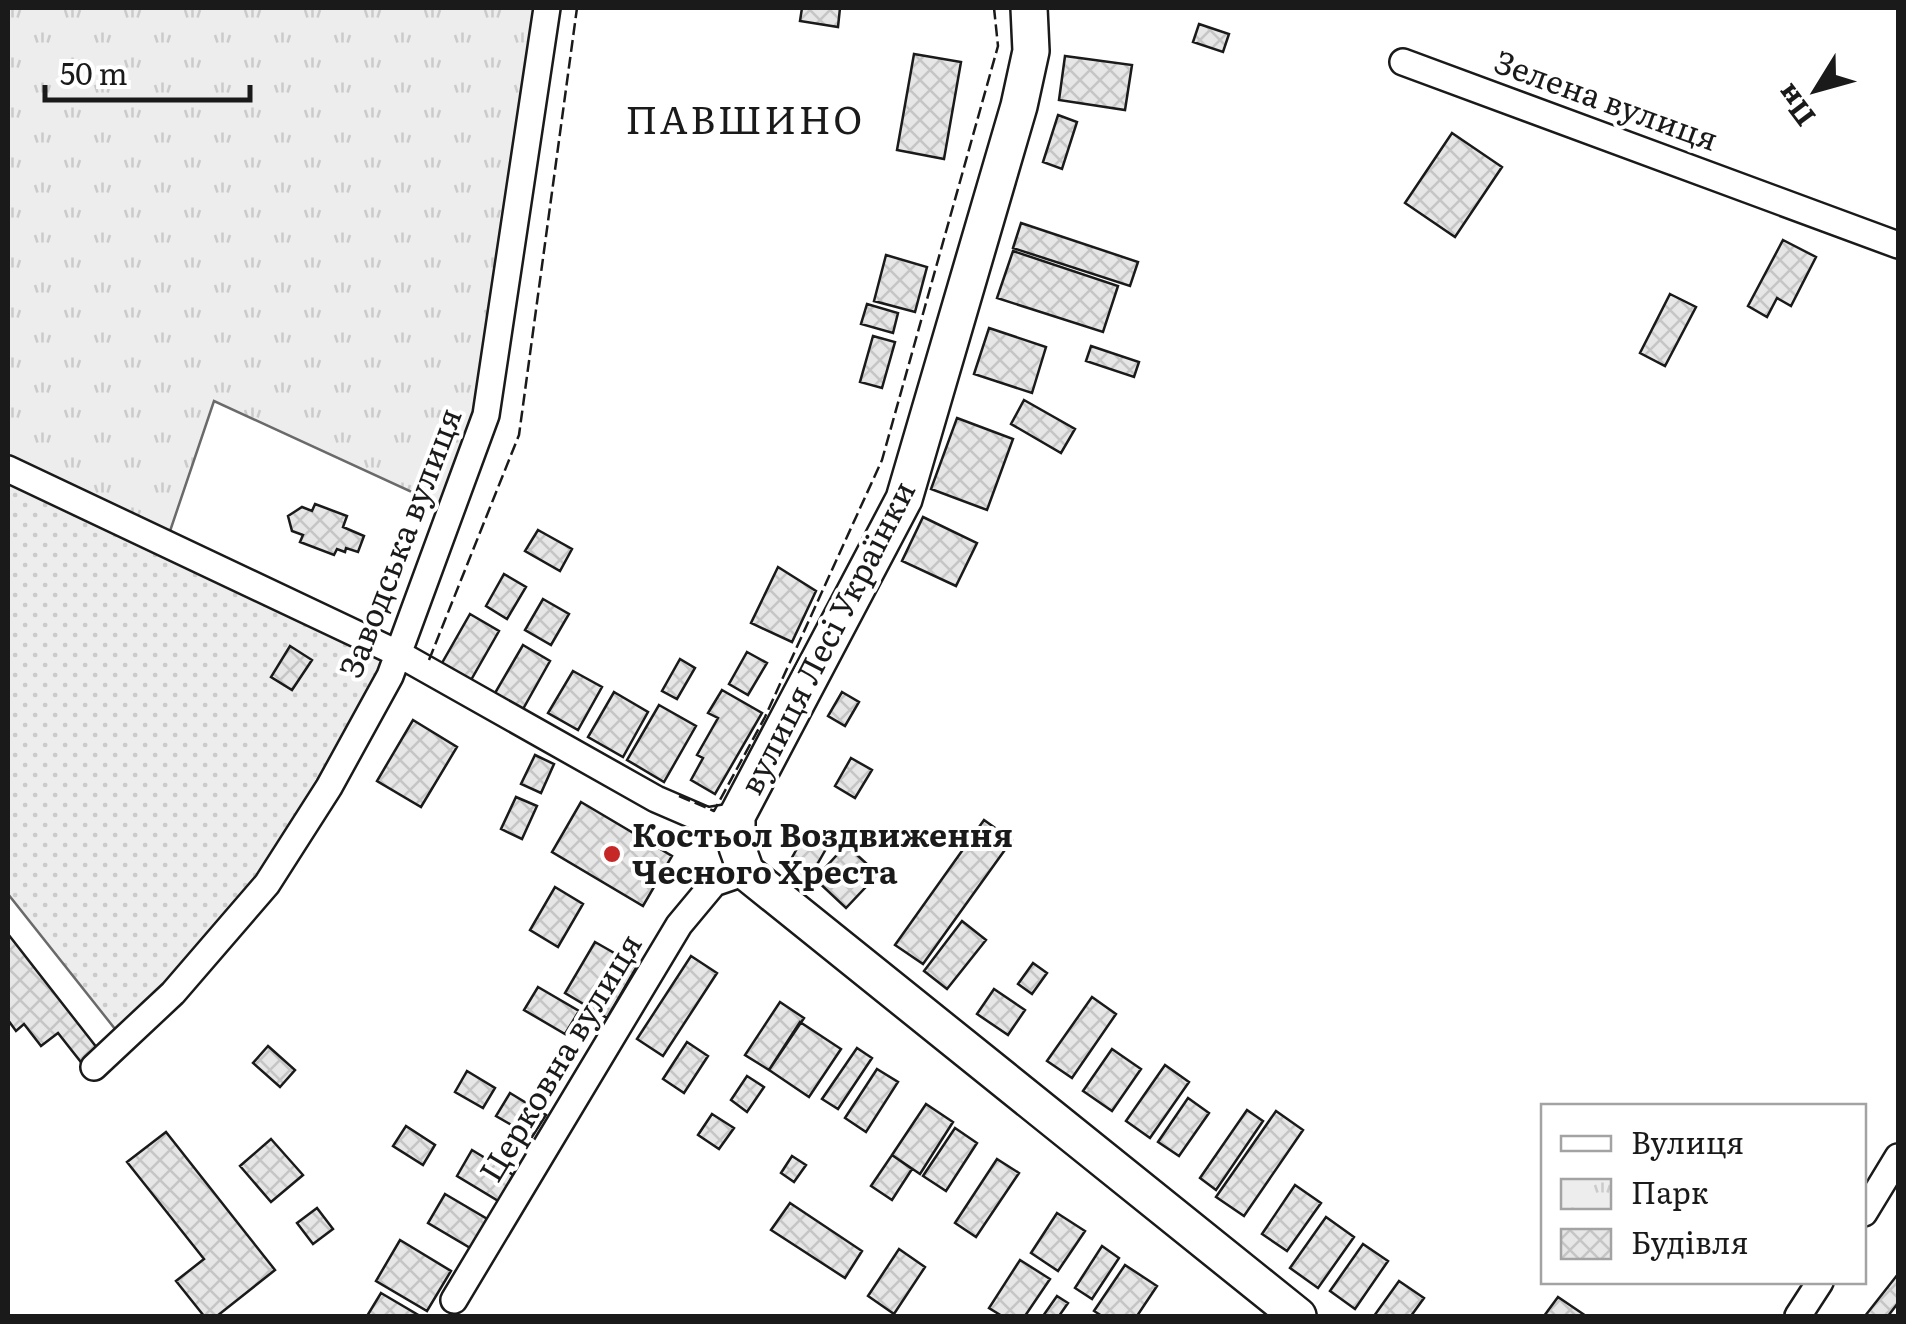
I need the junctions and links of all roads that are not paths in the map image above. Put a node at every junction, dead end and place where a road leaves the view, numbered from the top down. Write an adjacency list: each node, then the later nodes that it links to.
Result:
1 (548, 8): 6 (street, Заводська вулиця)
2 (1030, 8): 7 (street, вулиця Лесі Українки)
3 (1403, 62): 4 (street, Зелена вулиця)
4 (1898, 245)
5 (8, 469): 6 (street)
6 (399, 654): 7 (street); 9 (street, Заводська вулиця)
7 (737, 816): 8 (street, вулиця Лесі Українки)
8 (746, 872): 13 (street, Церковна вулиця); 14 (street)
9 (94, 1067)
10 (1898, 1157): 11 (street)
11 (1866, 1210)
12 (1819, 1284): 15 (street)
13 (454, 1300)
14 (1298, 1316)
15 (1798, 1316)

